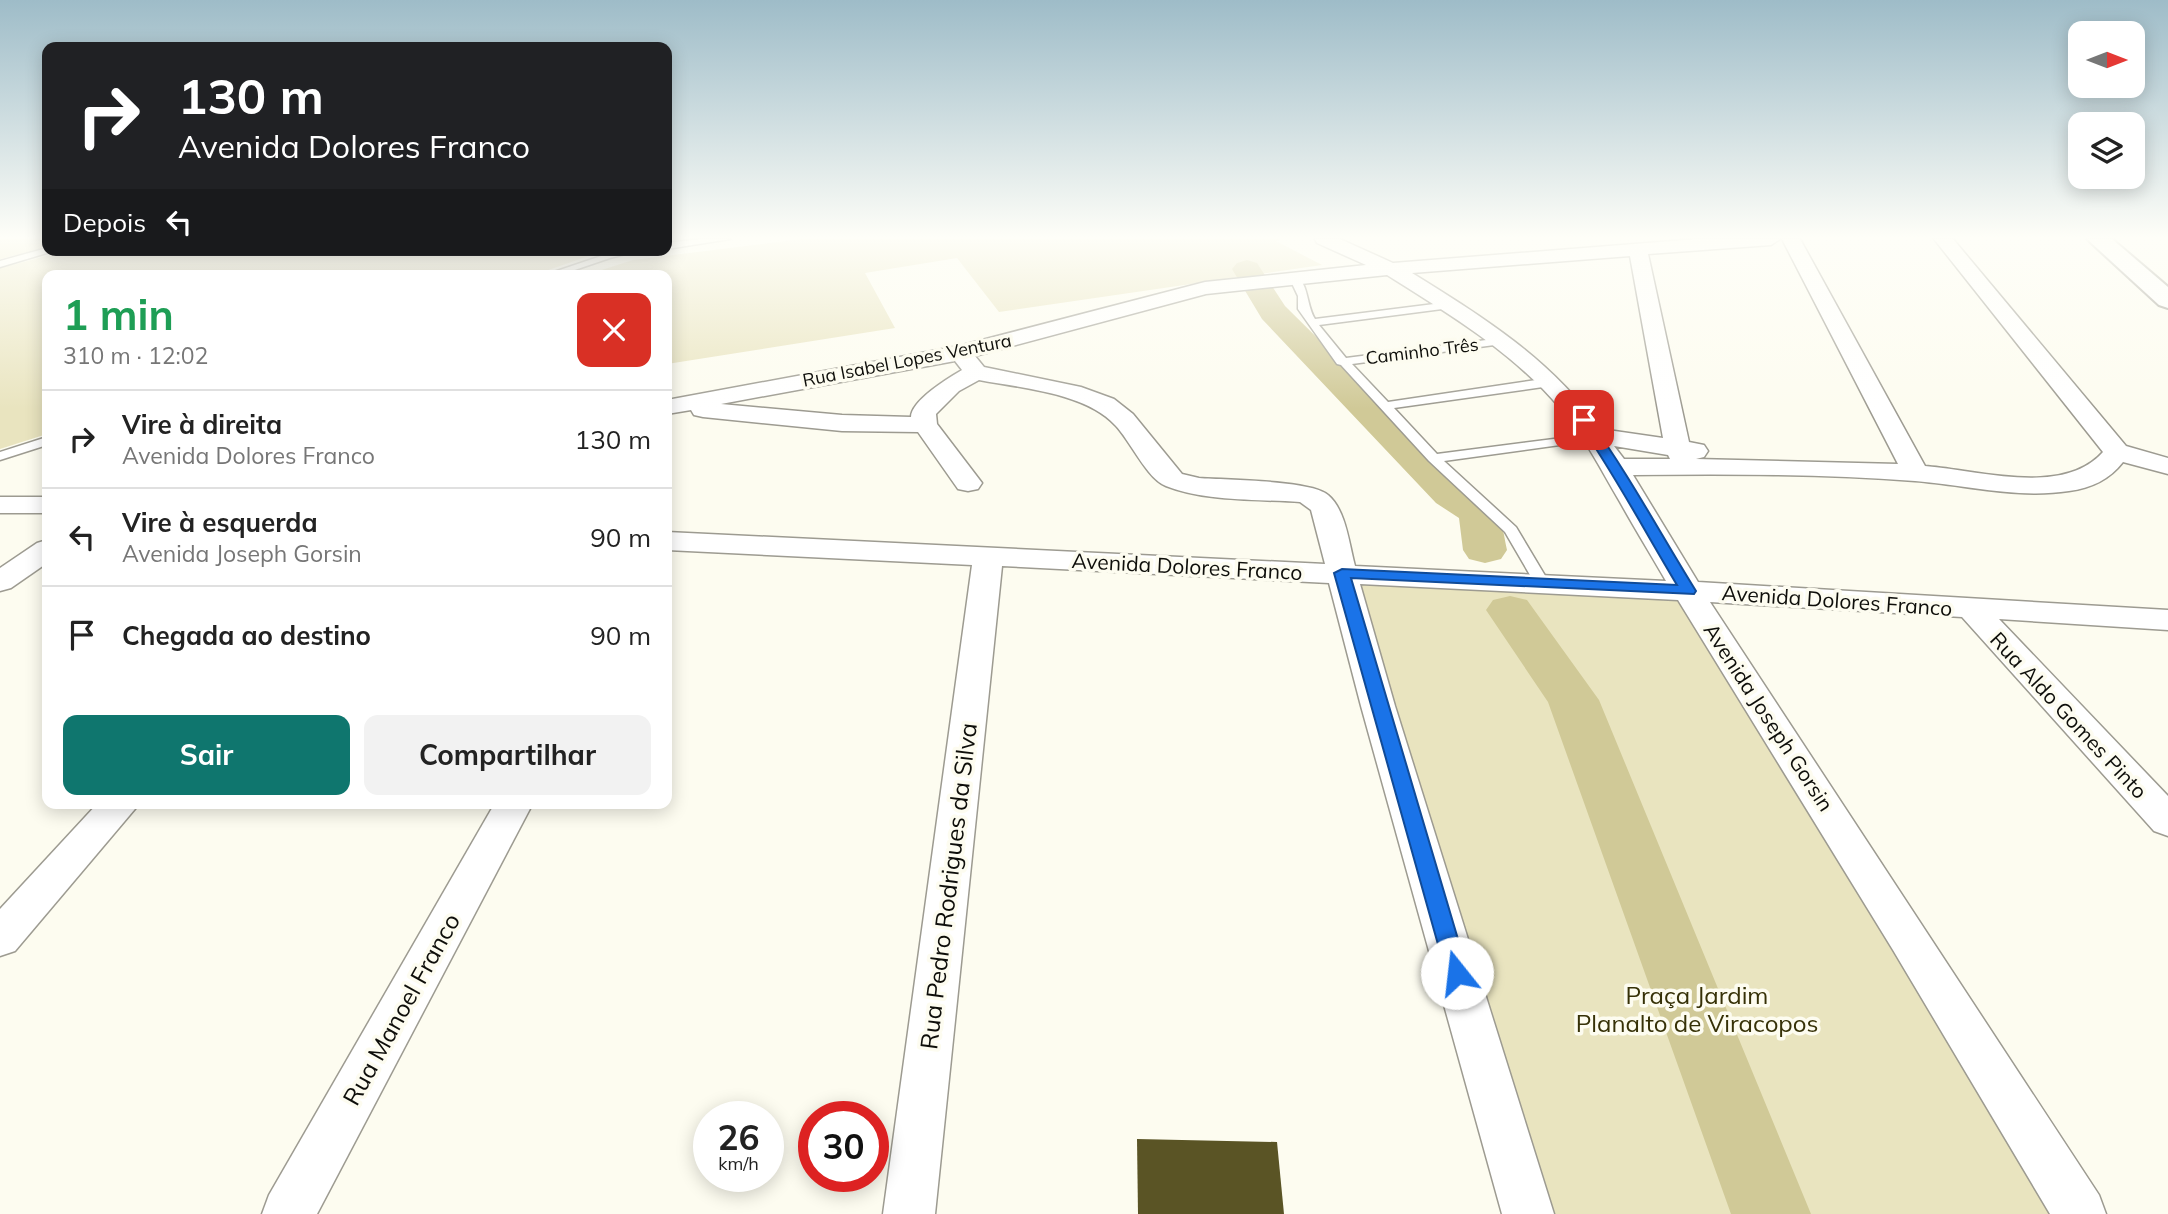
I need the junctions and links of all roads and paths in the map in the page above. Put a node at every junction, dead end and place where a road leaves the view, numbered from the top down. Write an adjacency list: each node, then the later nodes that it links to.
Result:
1 (1170, 296): 10 (street, Rua Isabel Lopes Ventura)
2 (1303, 296): 8 (lane)
3 (1435, 296): 7 (street, Avenida Joseph Gorsin)
4 (1661, 296): 21 (street)
5 (1821, 296): 25 (street)
6 (1989, 296): 19 (street)
7 (1450, 305): 8 (lane); 9 (street, Avenida Joseph Gorsin)
8 (1313, 323): 11 (lane)
9 (1502, 341): 11 (lane, Caminho Três); 12 (street, Avenida Joseph Gorsin)
10 (968, 362): 14 (street, Rua Isabel Lopes Ventura); 16 (street); 32 (street)
11 (1341, 362): 13 (lane)
12 (1550, 382): 13 (lane); 17 (street, Avenida Joseph Gorsin)
13 (1383, 406): 22 (lane)
14 (672, 407)
15 (672, 407): 16 (street)
16 (925, 425): 26 (street)
17 (1596, 436): 21 (street); 22 (lane); 24 (street, Avenida Joseph Gorsin)
18 (42, 443): 20 (lane)
19 (2117, 452): 23 (street); 25 (street)
20 (0, 456)
21 (1681, 456): 24 (street); 25 (street)
22 (1434, 458): 34 (lane)
23 (2168, 466)
24 (1616, 467): 35 (street, Avenida Joseph Gorsin)
25 (1916, 473)
26 (968, 483)
27 (0, 505): 28 (street)
28 (42, 505)
29 (672, 541): 31 (street, Avenida Dolores Franco)
30 (42, 552): 33 (street)
31 (988, 557): 32 (street, Avenida Dolores Franco); 43 (street, Rua Pedro Rodrigues da Silva)
32 (1342, 573): 34 (street, Avenida Dolores Franco); 44 (street)
33 (0, 582)
34 (1542, 584): 35 (street, Avenida Dolores Franco)
35 (1688, 591): 36 (street, Avenida Dolores Franco); 45 (street, Avenida Joseph Gorsin)
36 (1971, 608): 37 (street, Avenida Dolores Franco); 40 (street, Rua Aldo Gomes Pinto)
37 (2168, 620)
38 (116, 809): 41 (street)
39 (511, 809): 42 (street, Rua Manoel Franco)
40 (2168, 821)
41 (0, 938)
42 (288, 1214)
43 (909, 1214)
44 (1528, 1214)
45 (2081, 1214)

